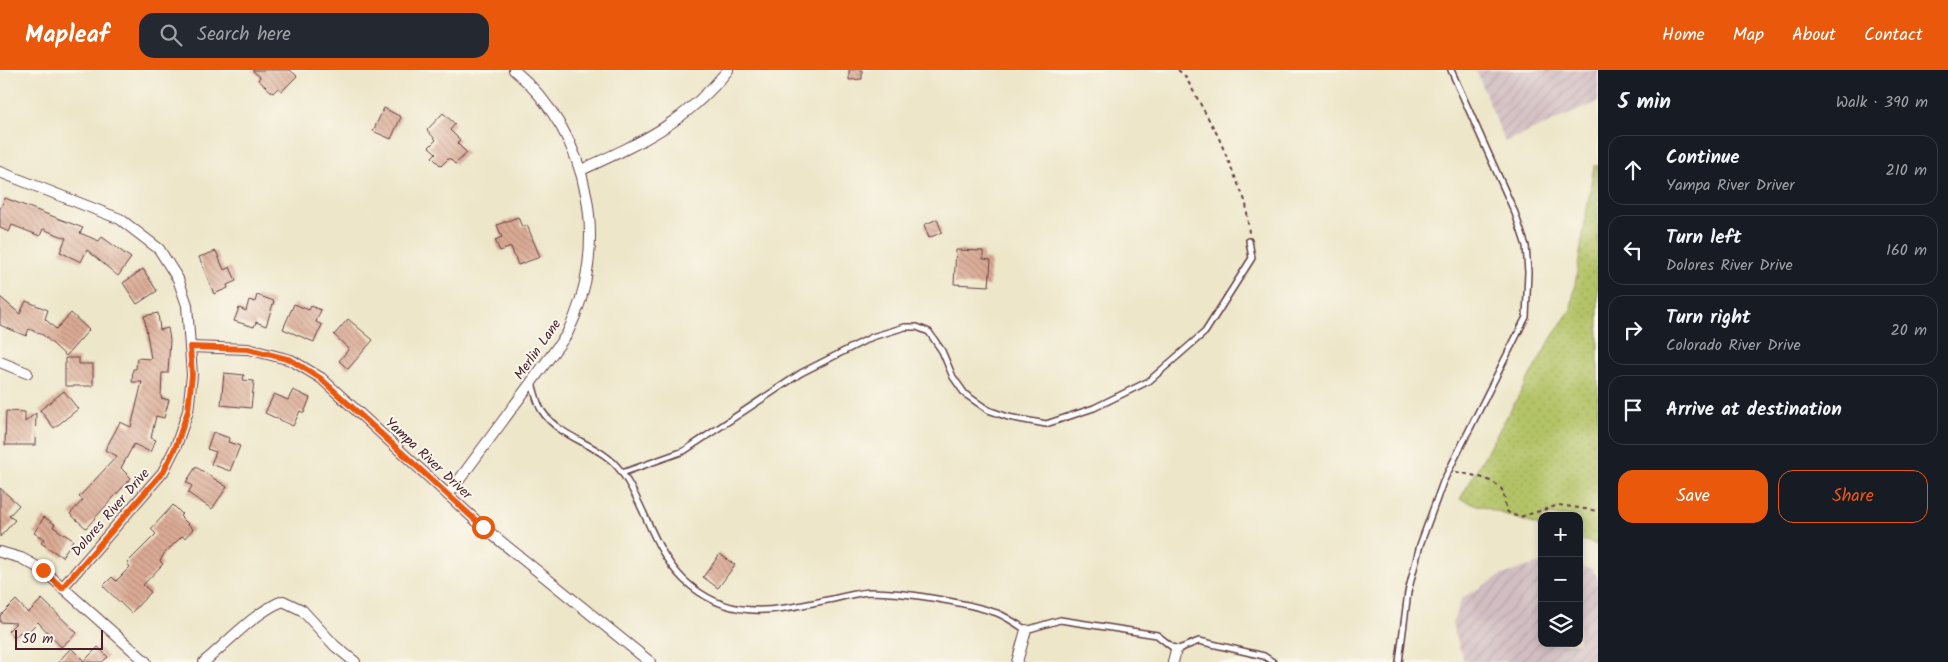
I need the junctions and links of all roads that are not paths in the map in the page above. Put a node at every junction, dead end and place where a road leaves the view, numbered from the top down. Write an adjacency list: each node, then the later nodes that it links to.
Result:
1 (514, 70): 4 (street, Merlin Lane)
2 (728, 70): 4 (street)
3 (1452, 70): 24 (lane)
4 (581, 170): 10 (street, Merlin Lane)
5 (0, 172): 7 (street, Dolores River Drive)
6 (1249, 241): 11 (lane)
7 (190, 347): 12 (street, Yampa River Driver); 14 (street, Dolores River Drive)
8 (0, 362): 9 (street)
9 (27, 373)
10 (532, 382): 11 (lane); 12 (street, Merlin Lane)
11 (622, 473): 15 (lane)
12 (448, 495): 20 (street, Yampa River Driver)
13 (0, 552): 14 (street)
14 (62, 588): 17 (street)
15 (1026, 630): 16 (lane); 21 (street)
16 (1176, 650): 22 (street); 23 (lane)
17 (146, 662)
18 (204, 662): 19 (street)
19 (354, 662)
20 (650, 662)
21 (1017, 662)
22 (1173, 662)
23 (1273, 662)
24 (1399, 662)

